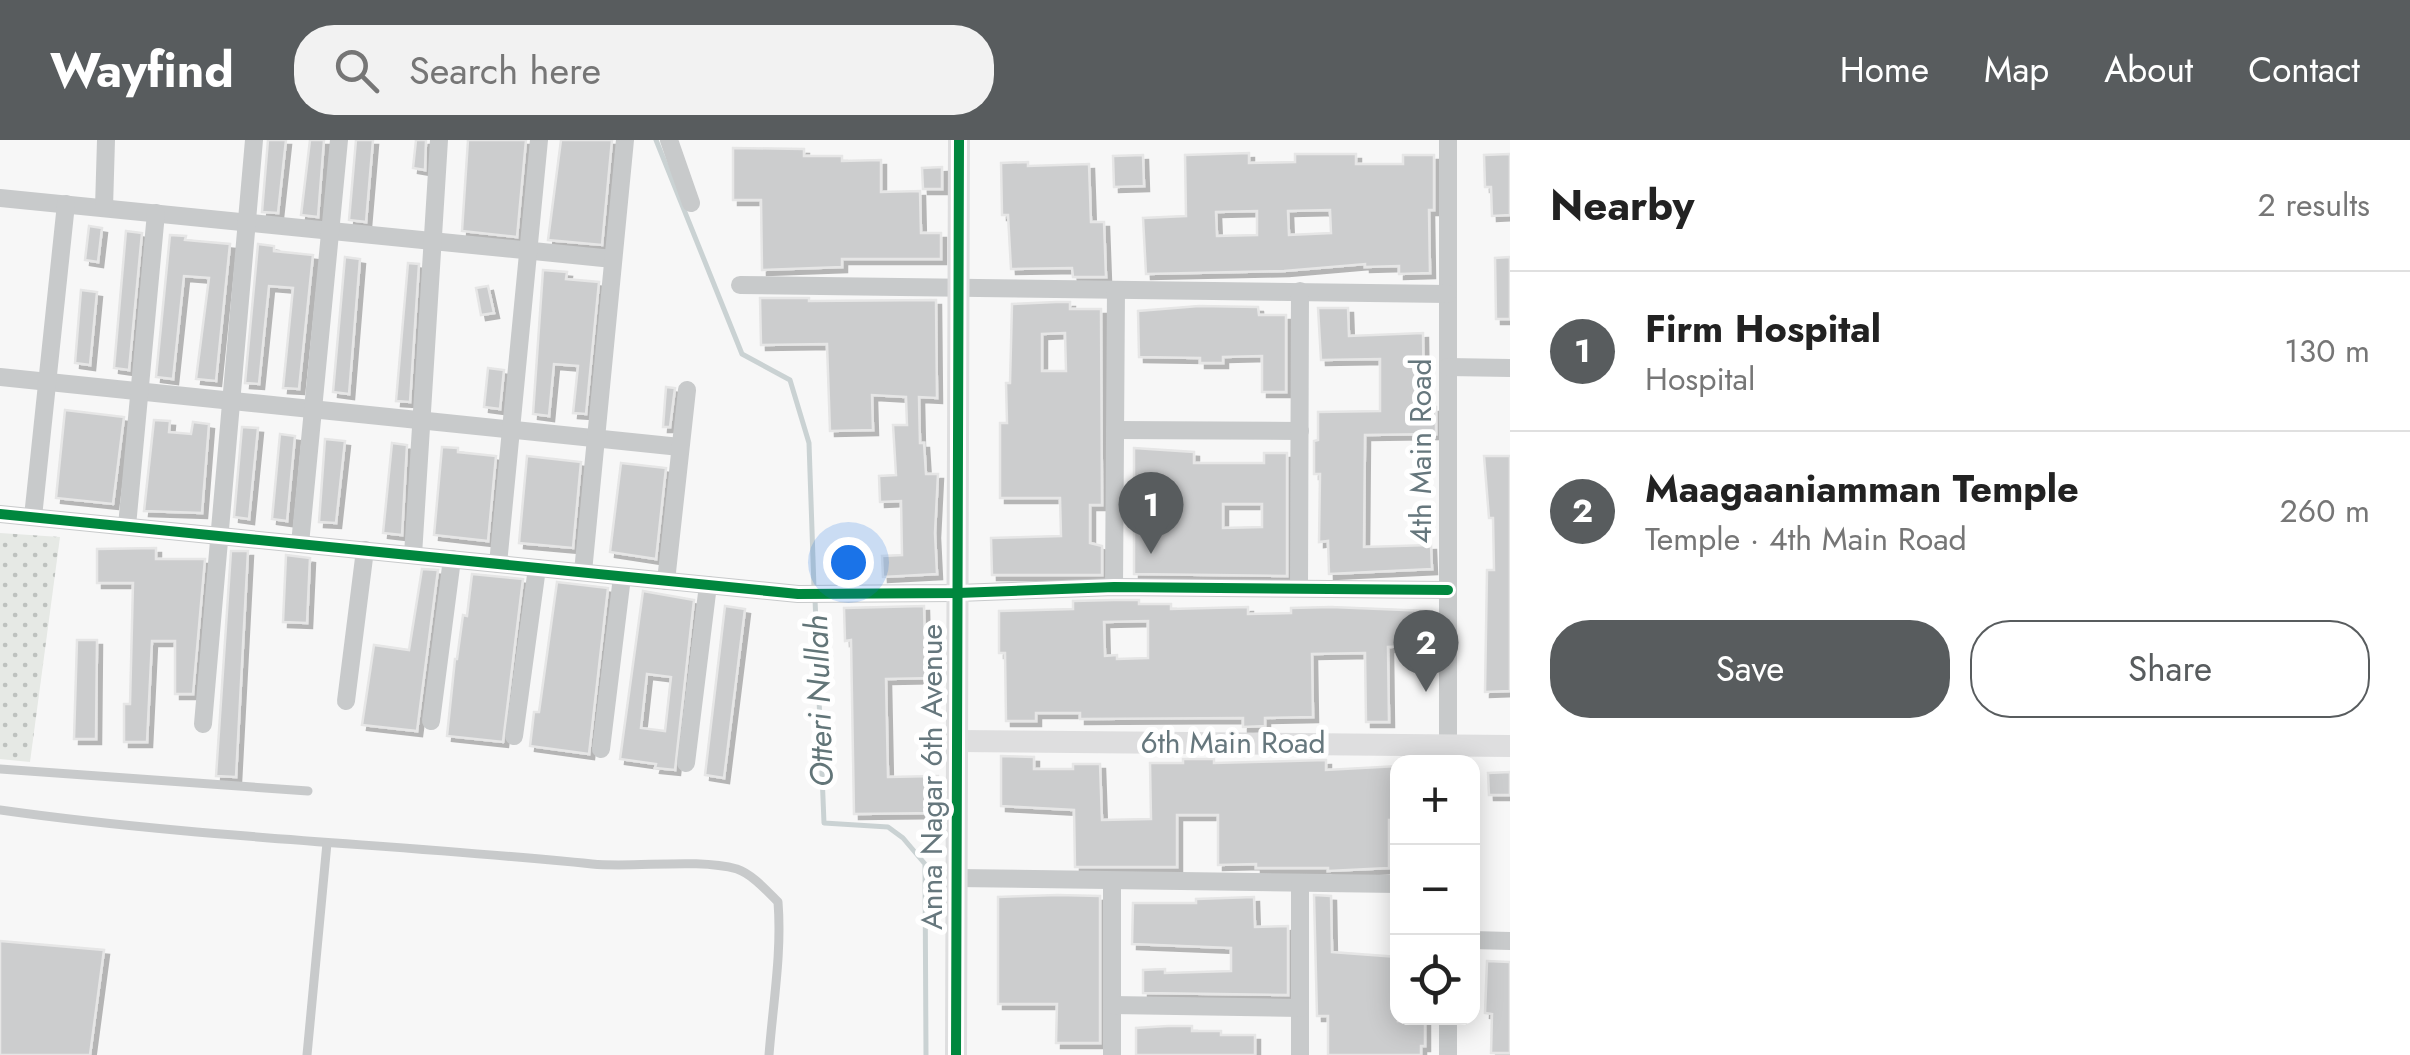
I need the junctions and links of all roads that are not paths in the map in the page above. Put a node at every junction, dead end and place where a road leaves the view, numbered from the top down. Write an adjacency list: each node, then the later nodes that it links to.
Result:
1 (106, 140): 13 (street)
2 (254, 140): 15 (street)
3 (339, 140): 16 (street)
4 (439, 140): 17 (street)
5 (540, 140): 18 (street)
6 (625, 140): 19 (street)
7 (669, 140): 11 (street)
8 (959, 140): 21 (street, Anna Nagar 6th Avenue)
9 (1448, 140): 24 (street, 4th Main Road)
10 (0, 198): 12 (street)
11 (691, 202)
12 (66, 204): 13 (street); 28 (street)
13 (104, 208): 14 (street)
14 (156, 213): 15 (street); 30 (street)
15 (247, 222): 16 (street); 31 (street)
16 (330, 231): 17 (street); 32 (street)
17 (432, 240): 18 (street); 33 (street)
18 (528, 251): 19 (street); 34 (street)
19 (613, 259): 37 (street)
20 (740, 285): 21 (street)
21 (958, 288): 22 (street); 56 (street, Anna Nagar 6th Avenue)
22 (1116, 290): 23 (street); 35 (street)
23 (1300, 291): 24 (street); 36 (street)
24 (1448, 294): 25 (street, 4th Main Road)
25 (1448, 367): 26 (street); 55 (street, 4th Main Road)
26 (1510, 368)
27 (0, 376): 28 (street)
28 (47, 382): 30 (street); 40 (street)
29 (687, 390): 38 (street)
30 (140, 391): 31 (street); 41 (street)
31 (231, 400): 32 (street); 42 (street)
32 (313, 409): 33 (street); 43 (street)
33 (423, 420): 34 (street); 45 (street)
34 (511, 430): 37 (street); 47 (street)
35 (1115, 430): 36 (street); 53 (street)
36 (1300, 431): 54 (street)
37 (596, 438): 38 (street); 49 (street)
38 (680, 447): 51 (street)
39 (0, 514): 40 (street)
40 (33, 517): 41 (street)
41 (127, 526): 42 (street)
42 (220, 536): 43 (street); 59 (street)
43 (300, 544): 44 (street)
44 (366, 550): 45 (street); 57 (street)
45 (412, 555): 46 (street)
46 (452, 559): 47 (street); 58 (street)
47 (498, 564): 48 (street)
48 (537, 568): 49 (street); 60 (street)
49 (583, 572): 50 (street)
50 (622, 576): 51 (street); 63 (street)
51 (666, 581): 52 (street)
52 (708, 585): 56 (street); 65 (street)
53 (1114, 587): 54 (street); 56 (street)
54 (1299, 588): 55 (street)
55 (1448, 590): 64 (street, 4th Main Road)
56 (958, 593): 61 (street, Anna Nagar 6th Avenue)
57 (346, 701)
58 (431, 721)
59 (203, 724)
60 (514, 736)
61 (957, 741): 64 (street, 6th Main Road); 70 (street, Anna Nagar 6th Avenue)
62 (1510, 746): 64 (street, 6th Main Road)
63 (601, 749)
64 (1448, 754)
65 (686, 762)
66 (0, 768): 67 (lane)
67 (308, 791)
68 (0, 810): 69 (lane)
69 (327, 843): 79 (lane); 80 (lane)
70 (956, 878): 71 (street); 81 (street, Anna Nagar 6th Avenue)
71 (1112, 882): 72 (street); 76 (street)
72 (1300, 884): 73 (street); 77 (street)
73 (1390, 884)
74 (1480, 940): 75 (street)
75 (1510, 941)
76 (1112, 1005): 77 (street); 82 (street)
77 (1300, 1008): 83 (street)
78 (1448, 1025): 84 (street)
79 (307, 1055)
80 (770, 1055)
81 (956, 1055)
82 (1112, 1055)
83 (1300, 1055)
84 (1448, 1055)

